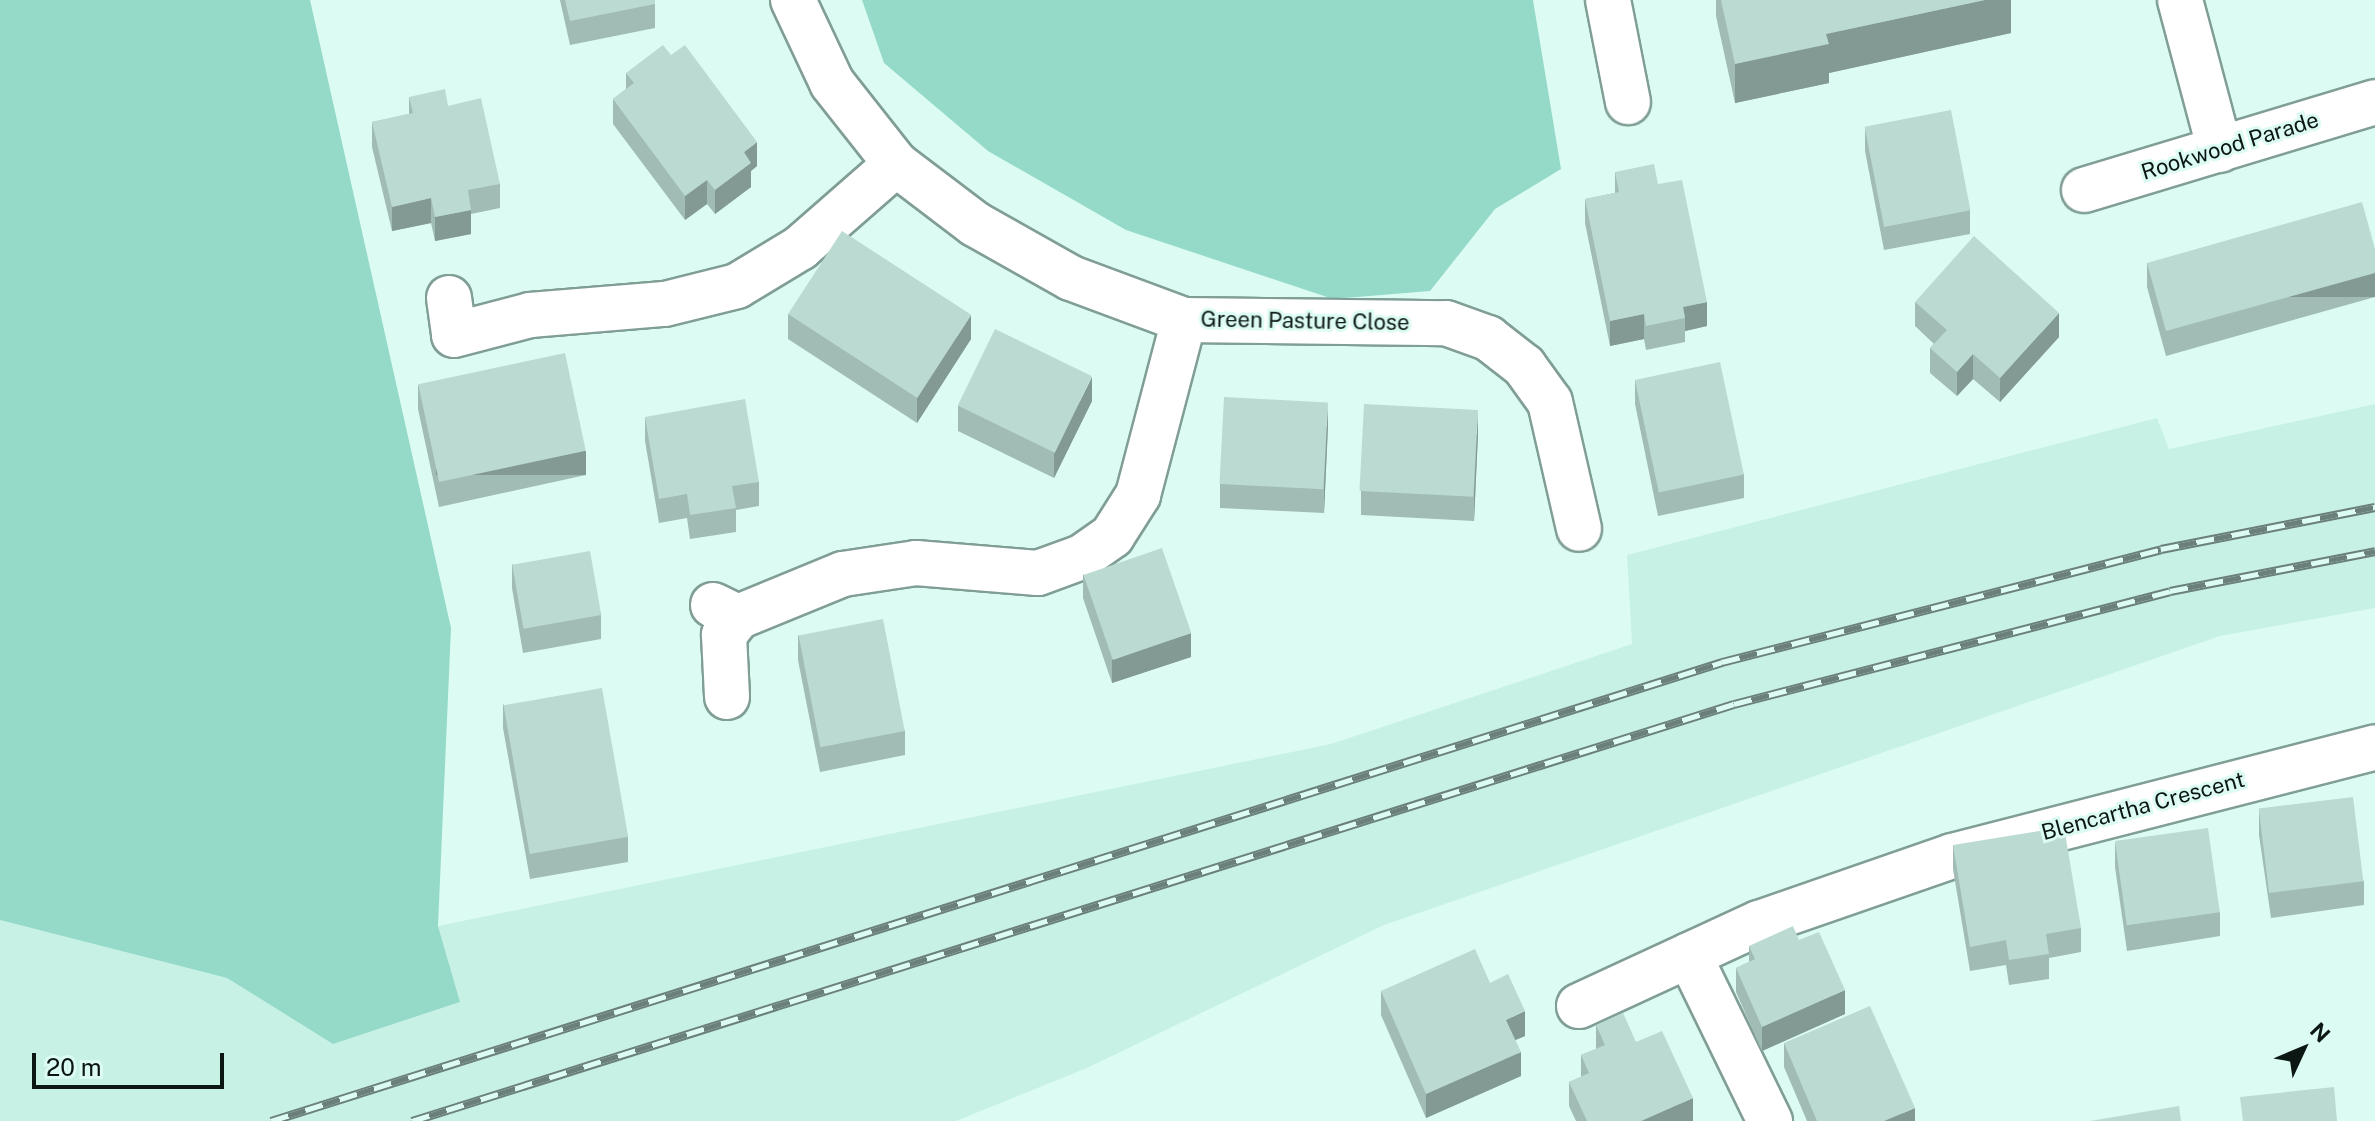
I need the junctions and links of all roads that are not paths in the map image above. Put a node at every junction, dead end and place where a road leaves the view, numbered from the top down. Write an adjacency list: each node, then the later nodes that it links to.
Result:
1 (793, 0): 7 (street, Green Pasture Close)
2 (1608, 0): 4 (street)
3 (2180, 0): 6 (street)
4 (1628, 102)
5 (2375, 102): 6 (street, Rookwood Parade)
6 (2220, 150): 8 (street, Rookwood Parade)
7 (896, 164): 9 (street); 10 (street, Green Pasture Close)
8 (2084, 190)
9 (449, 298)
10 (1184, 320): 11 (street, Green Pasture Close); 12 (street)
11 (1579, 529)
12 (727, 697)
13 (2375, 747): 14 (street, Blencartha Crescent)
14 (1689, 955): 15 (street, Blencartha Crescent); 16 (street)
15 (1579, 1006)
16 (1770, 1121)

